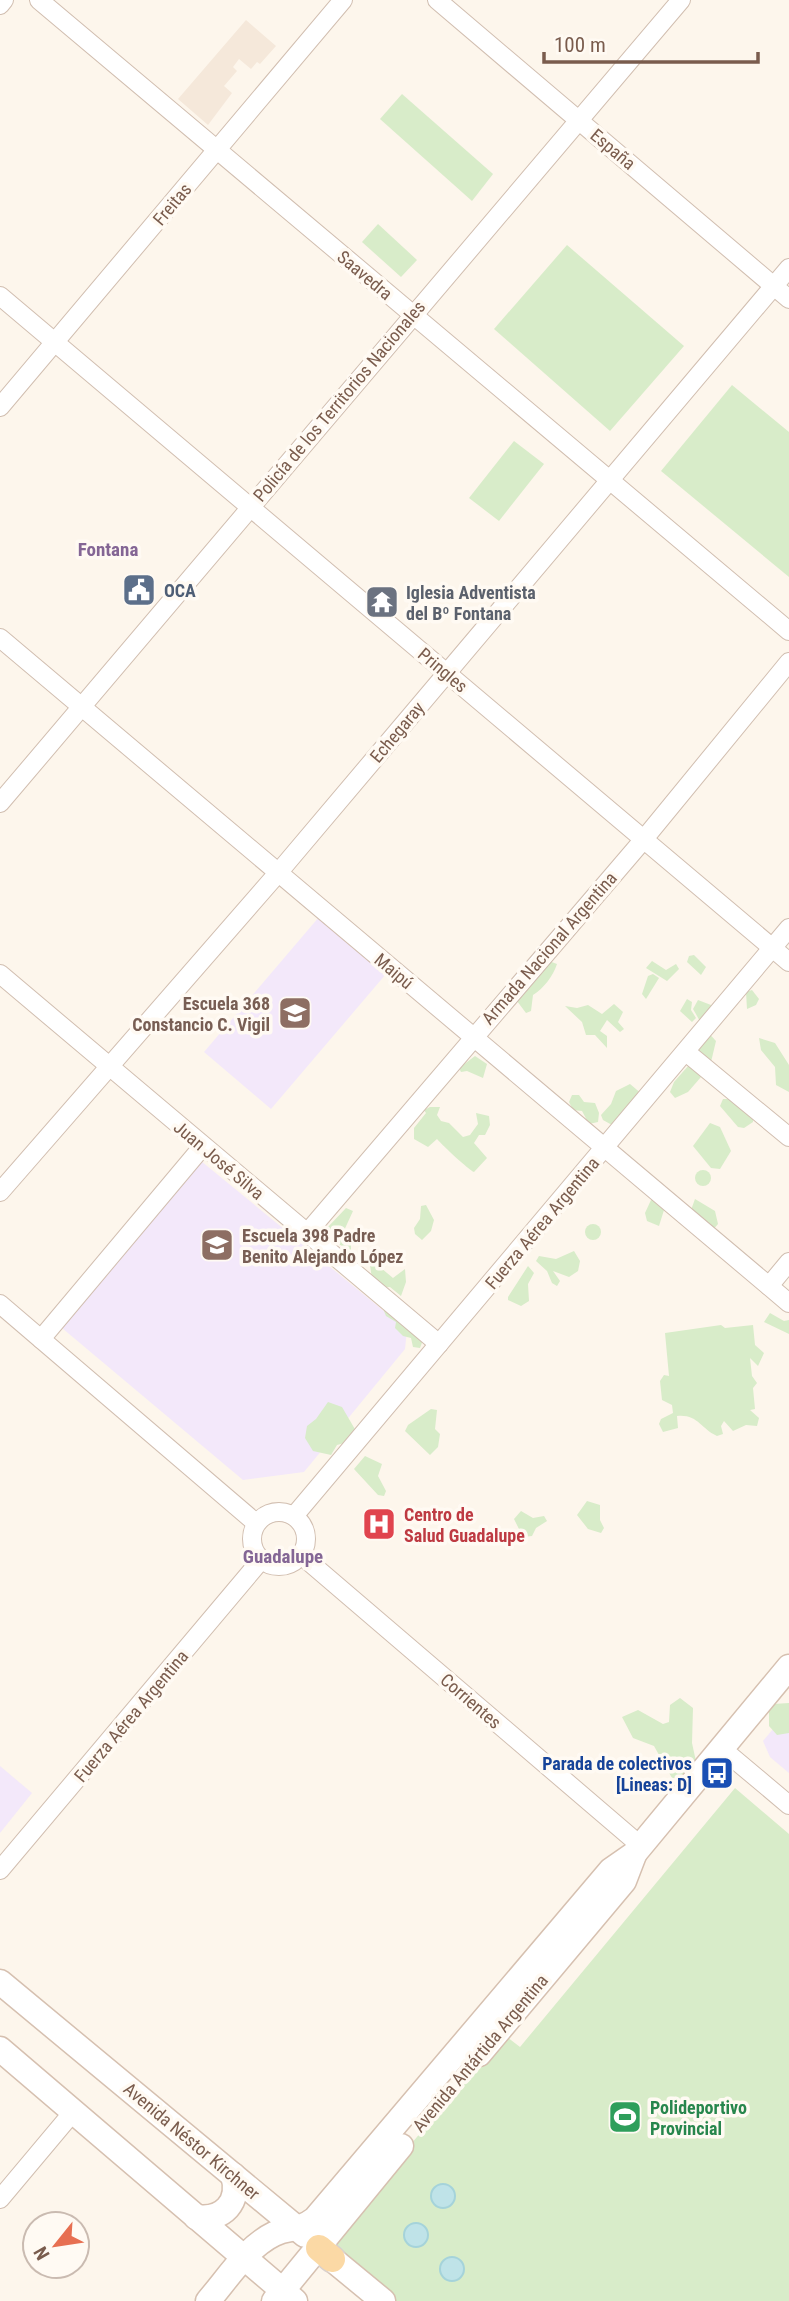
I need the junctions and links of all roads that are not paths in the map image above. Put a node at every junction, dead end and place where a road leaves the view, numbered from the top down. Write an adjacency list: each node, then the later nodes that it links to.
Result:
1 (4, 0): 6 (street)
2 (38, 0): 8 (street, Saavedra)
3 (343, 0): 8 (street, Freitas)
4 (437, 0): 7 (street, España)
5 (681, 0): 7 (street, Policía de los Territorios Nacionales)
6 (0, 5)
7 (579, 120): 10 (street, España); 13 (street, Policía de los Territorios Nacionales)
8 (217, 150): 13 (street, Saavedra); 14 (street, Freitas)
9 (789, 268): 10 (street, Echegaray)
10 (774, 286): 12 (street, España); 16 (street, Echegaray)
11 (0, 296): 14 (street, Pringles)
12 (789, 299)
13 (412, 314): 16 (street, Saavedra); 17 (street, Policía de los Territorios Nacionales)
14 (55, 342): 15 (street, Freitas); 17 (street, Pringles)
15 (0, 407)
16 (611, 482): 18 (street, Saavedra); 21 (street, Echegaray)
17 (250, 507): 21 (street, Pringles); 22 (street, Policía de los Territorios Nacionales)
18 (789, 631)
19 (0, 638): 22 (street, Maipú)
20 (789, 662): 24 (street, Armada Nacional Argentina)
21 (447, 673): 24 (street, Pringles); 25 (street, Echegaray)
22 (82, 707): 23 (street, Policía de los Territorios Nacionales); 25 (street, Maipú)
23 (0, 803)
24 (643, 839): 27 (street, Pringles); 30 (street, Armada Nacional Argentina)
25 (278, 873): 30 (street, Maipú); 32 (street, Echegaray)
26 (789, 928): 27 (street, Fuerza Aérea Argentina)
27 (772, 948): 28 (street, Pringles); 31 (street, Fuerza Aérea Argentina)
28 (789, 961)
29 (0, 974): 32 (street, Juan José Silva)
30 (472, 1038): 35 (street, Maipú); 37 (street, Armada Nacional Argentina)
31 (686, 1052): 33 (street); 35 (street, Fuerza Aérea Argentina)
32 (110, 1068): 34 (street, Juan José Silva); 36 (street, Echegaray)
33 (789, 1137)
34 (203, 1146): 37 (street, Juan José Silva); 42 (street)
35 (605, 1149): 39 (street, Maipú); 43 (street, Fuerza Aérea Argentina)
36 (0, 1192)
37 (307, 1233): 43 (street, Juan José Silva)
38 (789, 1262): 39 (street)
39 (769, 1286): 40 (street, Maipú)
40 (789, 1303)
41 (0, 1304): 42 (street)
42 (41, 1339): 45 (street)
43 (439, 1344): 44 (street, Fuerza Aérea Argentina)
44 (294, 1516): 45 (street); 46 (street)
45 (256, 1523): 47 (street)
46 (301, 1555): 47 (street); 51 (street, Corrientes)
47 (261, 1560): 52 (street, Fuerza Aérea Argentina)
48 (789, 1667): 49 (main road, Avenida Antártida Argentina)
49 (721, 1748): 50 (street); 51 (main road, Avenida Antártida Argentina)
50 (789, 1805)
51 (637, 1850): 59 (main road, Avenida Antártida Argentina)
52 (0, 1870)
53 (0, 1982): 56 (main road, Avenida Néstor Kirchner)
54 (0, 2049): 55 (main road)
55 (73, 2112): 57 (street); 58 (main road)
56 (233, 2175): 58 (main road); 59 (main road, Avenida Néstor Kirchner)
57 (0, 2199)
58 (196, 2217): 60 (main road)
59 (316, 2246): 60 (main road); 61 (main road, Avenida Antártida Argentina); 63 (main road, Avenida Néstor Kirchner)
60 (244, 2259): 61 (main road); 62 (main road)
61 (284, 2298)
62 (208, 2301)
63 (383, 2301)

